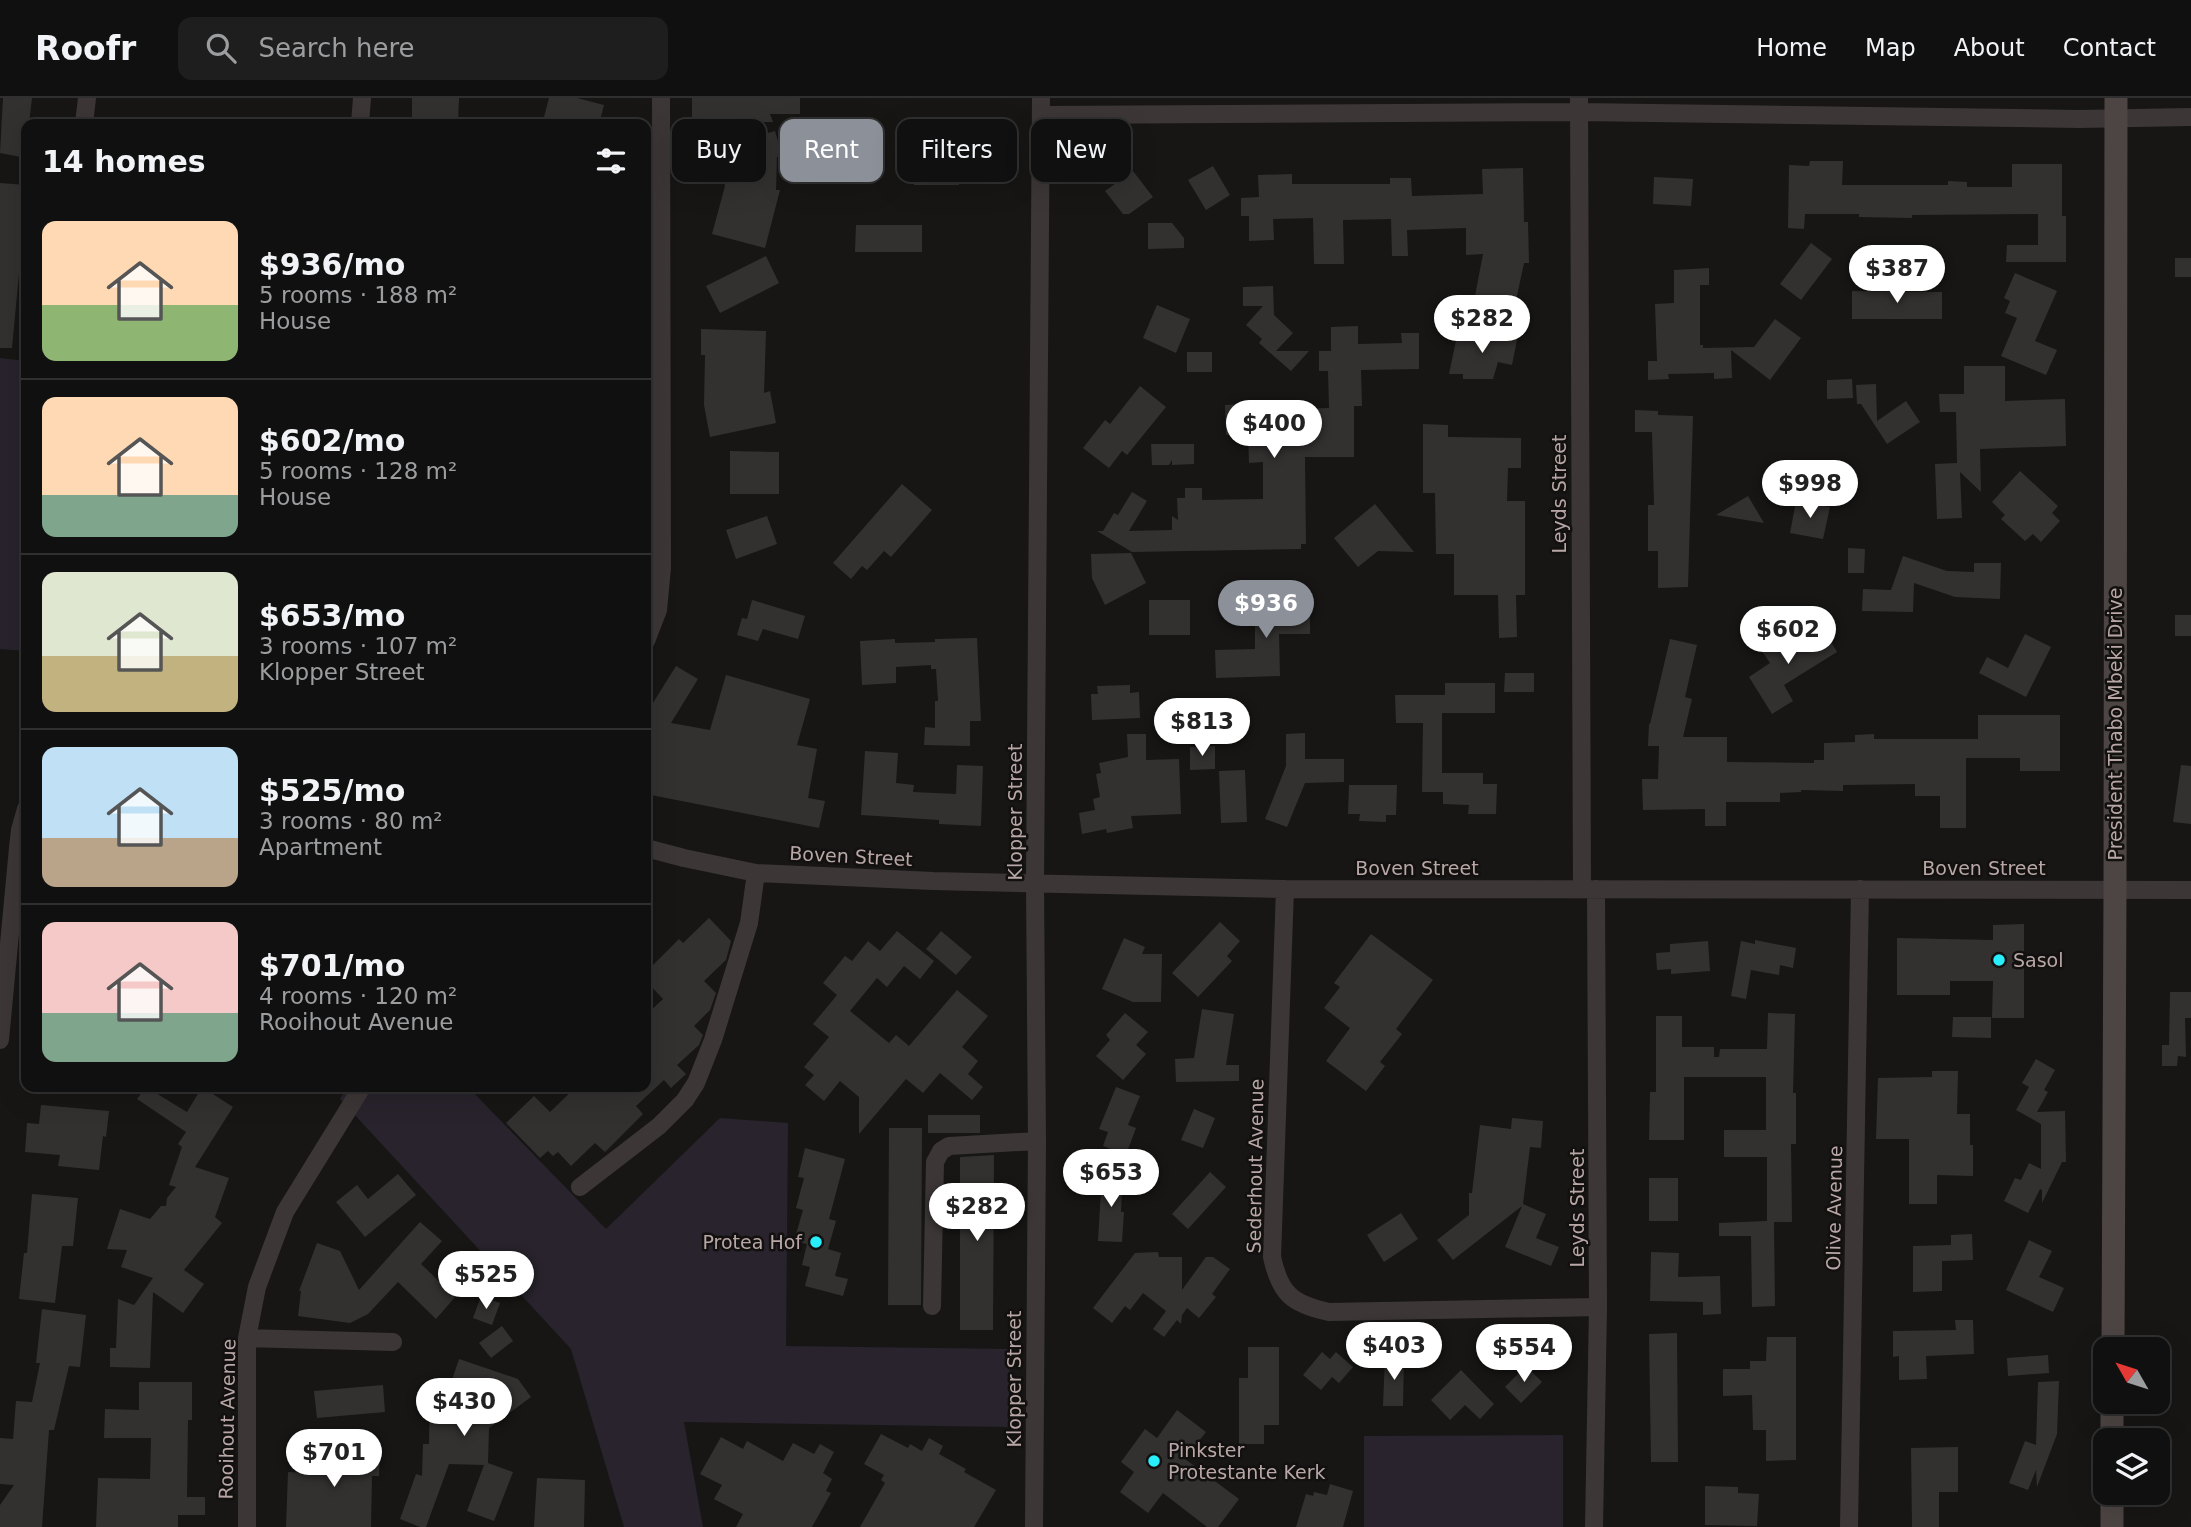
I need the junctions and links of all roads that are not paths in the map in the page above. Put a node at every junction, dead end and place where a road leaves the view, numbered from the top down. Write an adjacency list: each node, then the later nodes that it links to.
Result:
1 (87, 98): 8 (street)
2 (362, 98): 9 (street)
3 (661, 98): 10 (street)
4 (1579, 105): 5 (street); 6 (street); 16 (street, Leyds Street)
5 (1041, 106): 14 (street, Klopper Street)
6 (2116, 108): 7 (street); 18 (street, President Thabo Mbeki Drive)
7 (2191, 117)
8 (85, 119)
9 (360, 119)
10 (651, 629)
11 (21, 826): 20 (street)
12 (651, 849): 13 (street, Boven Street)
13 (756, 873): 14 (street, Boven Street); 23 (street)
14 (1035, 882): 15 (street, Boven Street); 22 (street, Klopper Street)
15 (1286, 888): 16 (street, Boven Street); 25 (street, Sederhout Avenue)
16 (1588, 889): 17 (street, Boven Street); 25 (street, Leyds Street)
17 (1860, 889): 18 (street, Boven Street); 33 (street, Olive Avenue)
18 (2115, 890): 19 (street, Boven Street); 26 (street, President Thabo Mbeki Drive)
19 (2191, 890)
20 (0, 1040)
21 (359, 1092): 27 (street, Rooihout Avenue)
22 (1037, 1141): 24 (street); 31 (street, Klopper Street)
23 (580, 1187)
24 (932, 1306)
25 (1598, 1307): 32 (street, Leyds Street)
26 (2113, 1337)
27 (247, 1338): 28 (street); 30 (street, Rooihout Avenue)
28 (393, 1342)
29 (2112, 1505): 34 (street)
30 (247, 1527)
31 (1034, 1527)
32 (1594, 1527)
33 (1849, 1527)
34 (2112, 1527)

